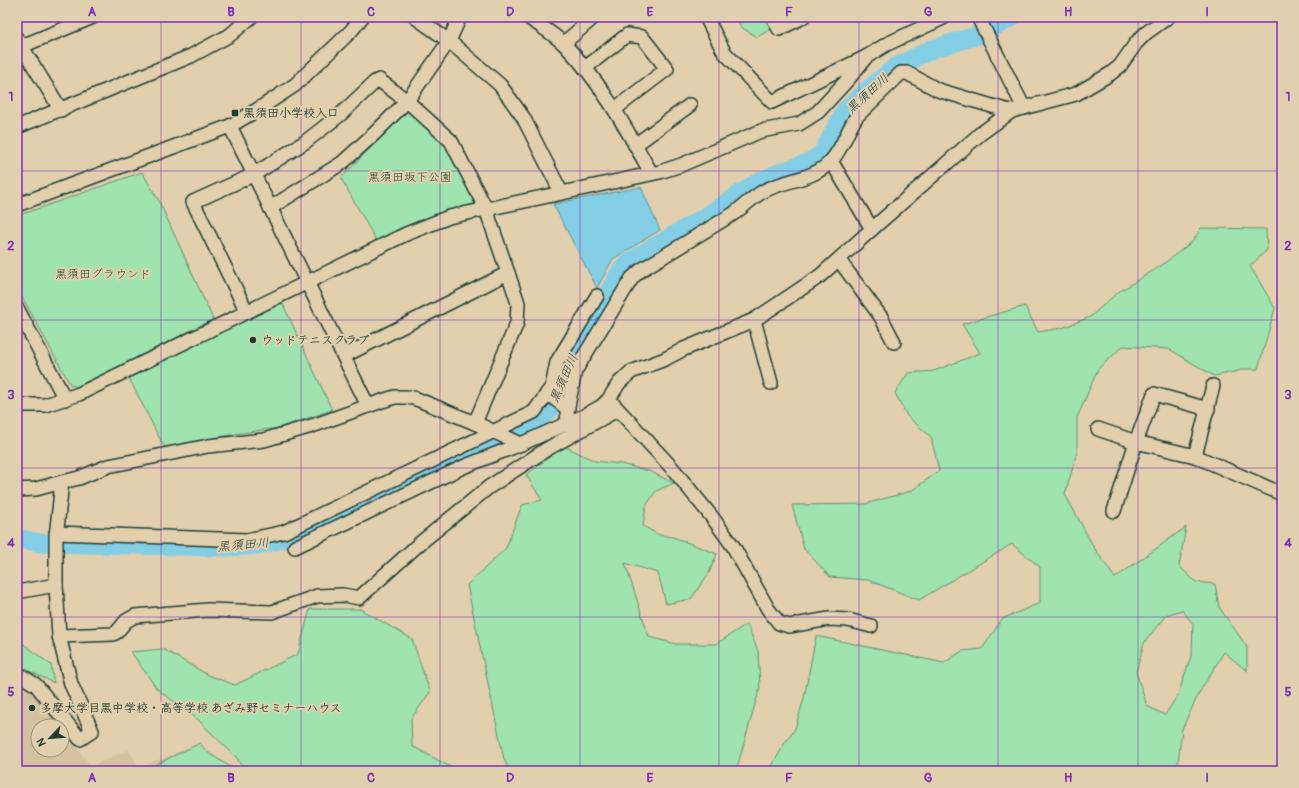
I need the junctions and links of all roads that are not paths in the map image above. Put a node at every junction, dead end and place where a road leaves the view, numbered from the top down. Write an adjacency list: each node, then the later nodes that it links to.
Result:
1 (93, 17): 15 (street)
2 (251, 17): 22 (street)
3 (362, 17): 24 (street)
4 (415, 17): 14 (street)
5 (460, 17): 14 (street)
6 (528, 17): 16 (street)
7 (594, 17): 16 (street)
8 (706, 17): 17 (street)
9 (773, 17): 10 (street)
10 (803, 17)
11 (945, 17): 17 (street)
12 (978, 17): 23 (street)
13 (1168, 17): 23 (street)
14 (449, 41): 19 (street); 30 (street)
15 (20, 42): 22 (street)
16 (564, 43): 18 (street)
17 (866, 57): 28 (street)
18 (585, 68): 21 (street); 21 (street)
19 (407, 101): 29 (street); 32 (street); 33 (street)
20 (690, 104): 26 (street)
21 (615, 109): 26 (street)
22 (61, 110): 25 (street)
23 (1018, 110): 27 (street); 34 (street)
24 (230, 126): 29 (street); 31 (street)
25 (17, 127)
26 (635, 145): 28 (street)
27 (831, 162): 34 (street); 51 (street)
28 (651, 174): 30 (street)
29 (253, 175): 32 (street); 40 (street)
30 (561, 192): 33 (street)
31 (17, 206)
32 (270, 208): 37 (street)
33 (486, 209): 36 (street); 37 (street)
34 (872, 229): 35 (street)
35 (839, 260): 41 (street); 42 (street)
36 (508, 274): 43 (street); 54 (street)
37 (306, 282): 40 (street); 43 (street)
38 (597, 296): 46 (street)
39 (17, 308): 47 (street)
40 (247, 312): 47 (street)
41 (754, 320): 44 (street); 48 (street)
42 (894, 342)
43 (344, 356): 50 (street)
44 (771, 383)
45 (1213, 386): 52 (street)
46 (547, 393): 51 (street); 57 (street)
47 (64, 399): 49 (street)
48 (609, 399): 53 (street); 55 (street)
49 (17, 405)
50 (368, 406): 54 (street); 61 (street)
51 (568, 409): 55 (street)
52 (1208, 409): 59 (street); 60 (street)
53 (618, 410): 69 (street); 70 (street)
54 (475, 423): 57 (street)
55 (568, 423): 58 (street)
56 (1098, 429): 59 (street)
57 (494, 432): 58 (street); 65 (street)
58 (518, 442): 66 (street)
59 (1136, 442): 60 (street); 64 (street)
60 (1195, 456): 63 (street)
61 (62, 482): 62 (street); 65 (street)
62 (17, 490)
63 (1282, 494)
64 (1114, 511)
65 (56, 535): 67 (street)
66 (295, 547)
67 (56, 585): 68 (street); 70 (street)
68 (17, 592)
69 (871, 626)
70 (59, 636): 71 (street)
71 (17, 673)

